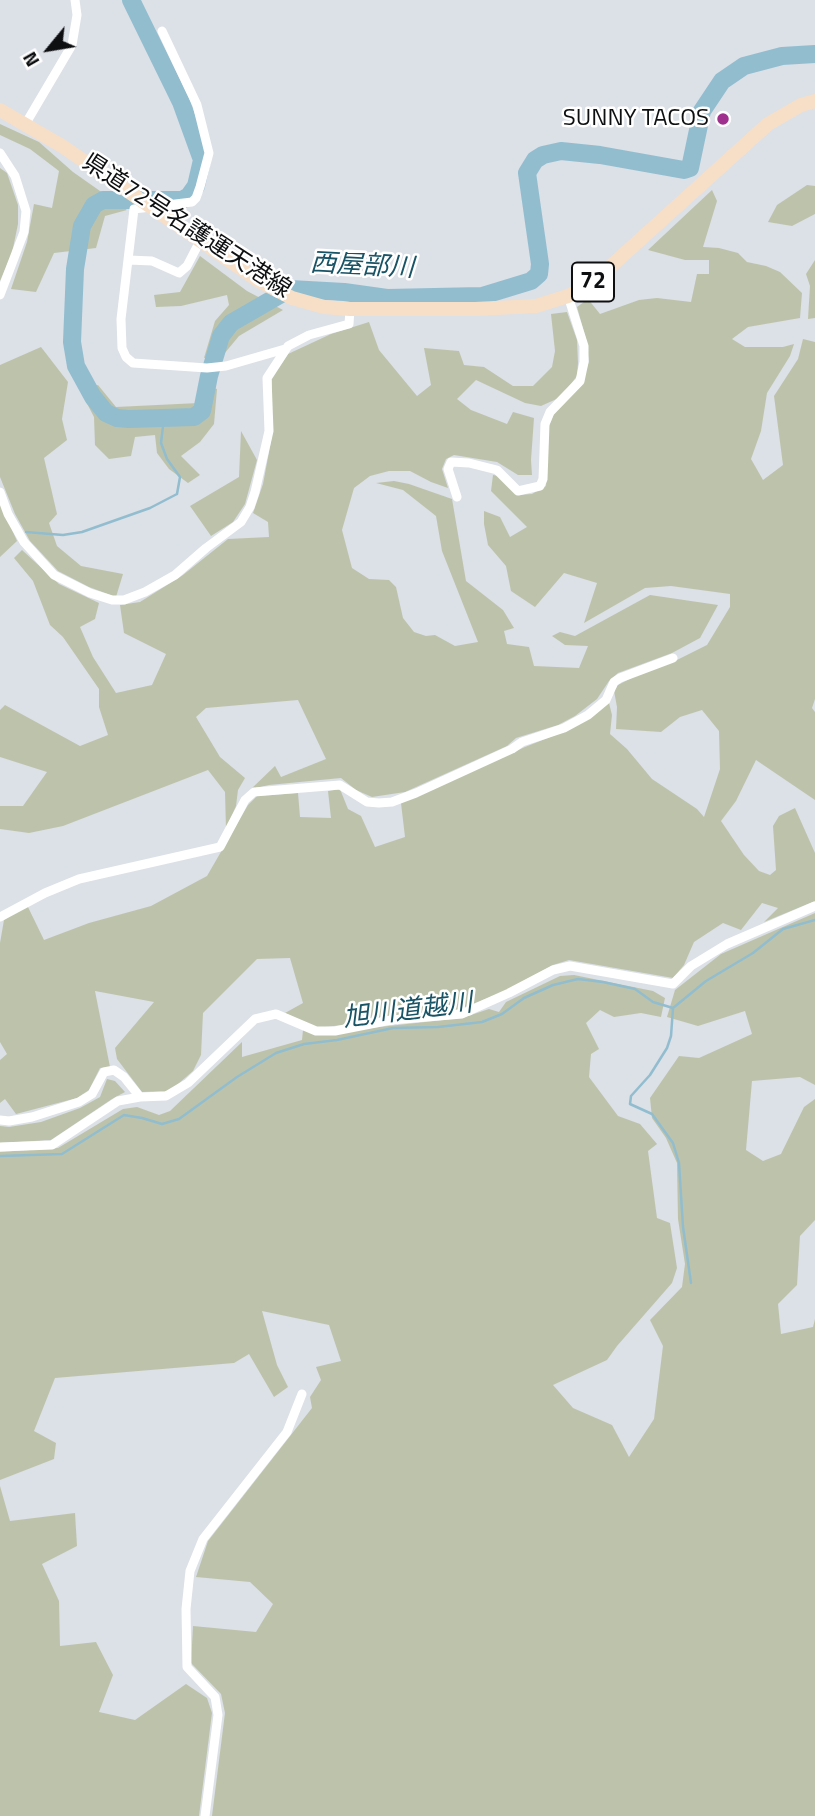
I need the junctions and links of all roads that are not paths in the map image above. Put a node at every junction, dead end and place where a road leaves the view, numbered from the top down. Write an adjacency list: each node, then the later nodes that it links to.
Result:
1 (75, 0): 5 (street)
2 (162, 32): 8 (street)
3 (815, 101): 10 (main road, 県道72号名護運天港線 / 72)
4 (0, 110): 5 (main road, 県道72号名護運天港線 / 72)
5 (26, 123): 7 (main road, 県道72号名護運天港線 / 72)
6 (0, 153): 9 (street)
7 (200, 241): 8 (street); 11 (main road, 県道72号名護運天港線 / 72)
8 (129, 260): 12 (street)
9 (0, 295)
10 (568, 296): 11 (main road, 県道72号名護運天港線 / 72); 14 (street)
11 (350, 309): 12 (street)
12 (285, 349): 13 (street)
13 (0, 492)
14 (457, 497)
15 (673, 657): 17 (street)
16 (815, 906): 18 (street)
17 (0, 917)
18 (140, 1097): 19 (street); 20 (street)
19 (0, 1120)
20 (0, 1147)
21 (302, 1394): 22 (street)
22 (205, 1816)

